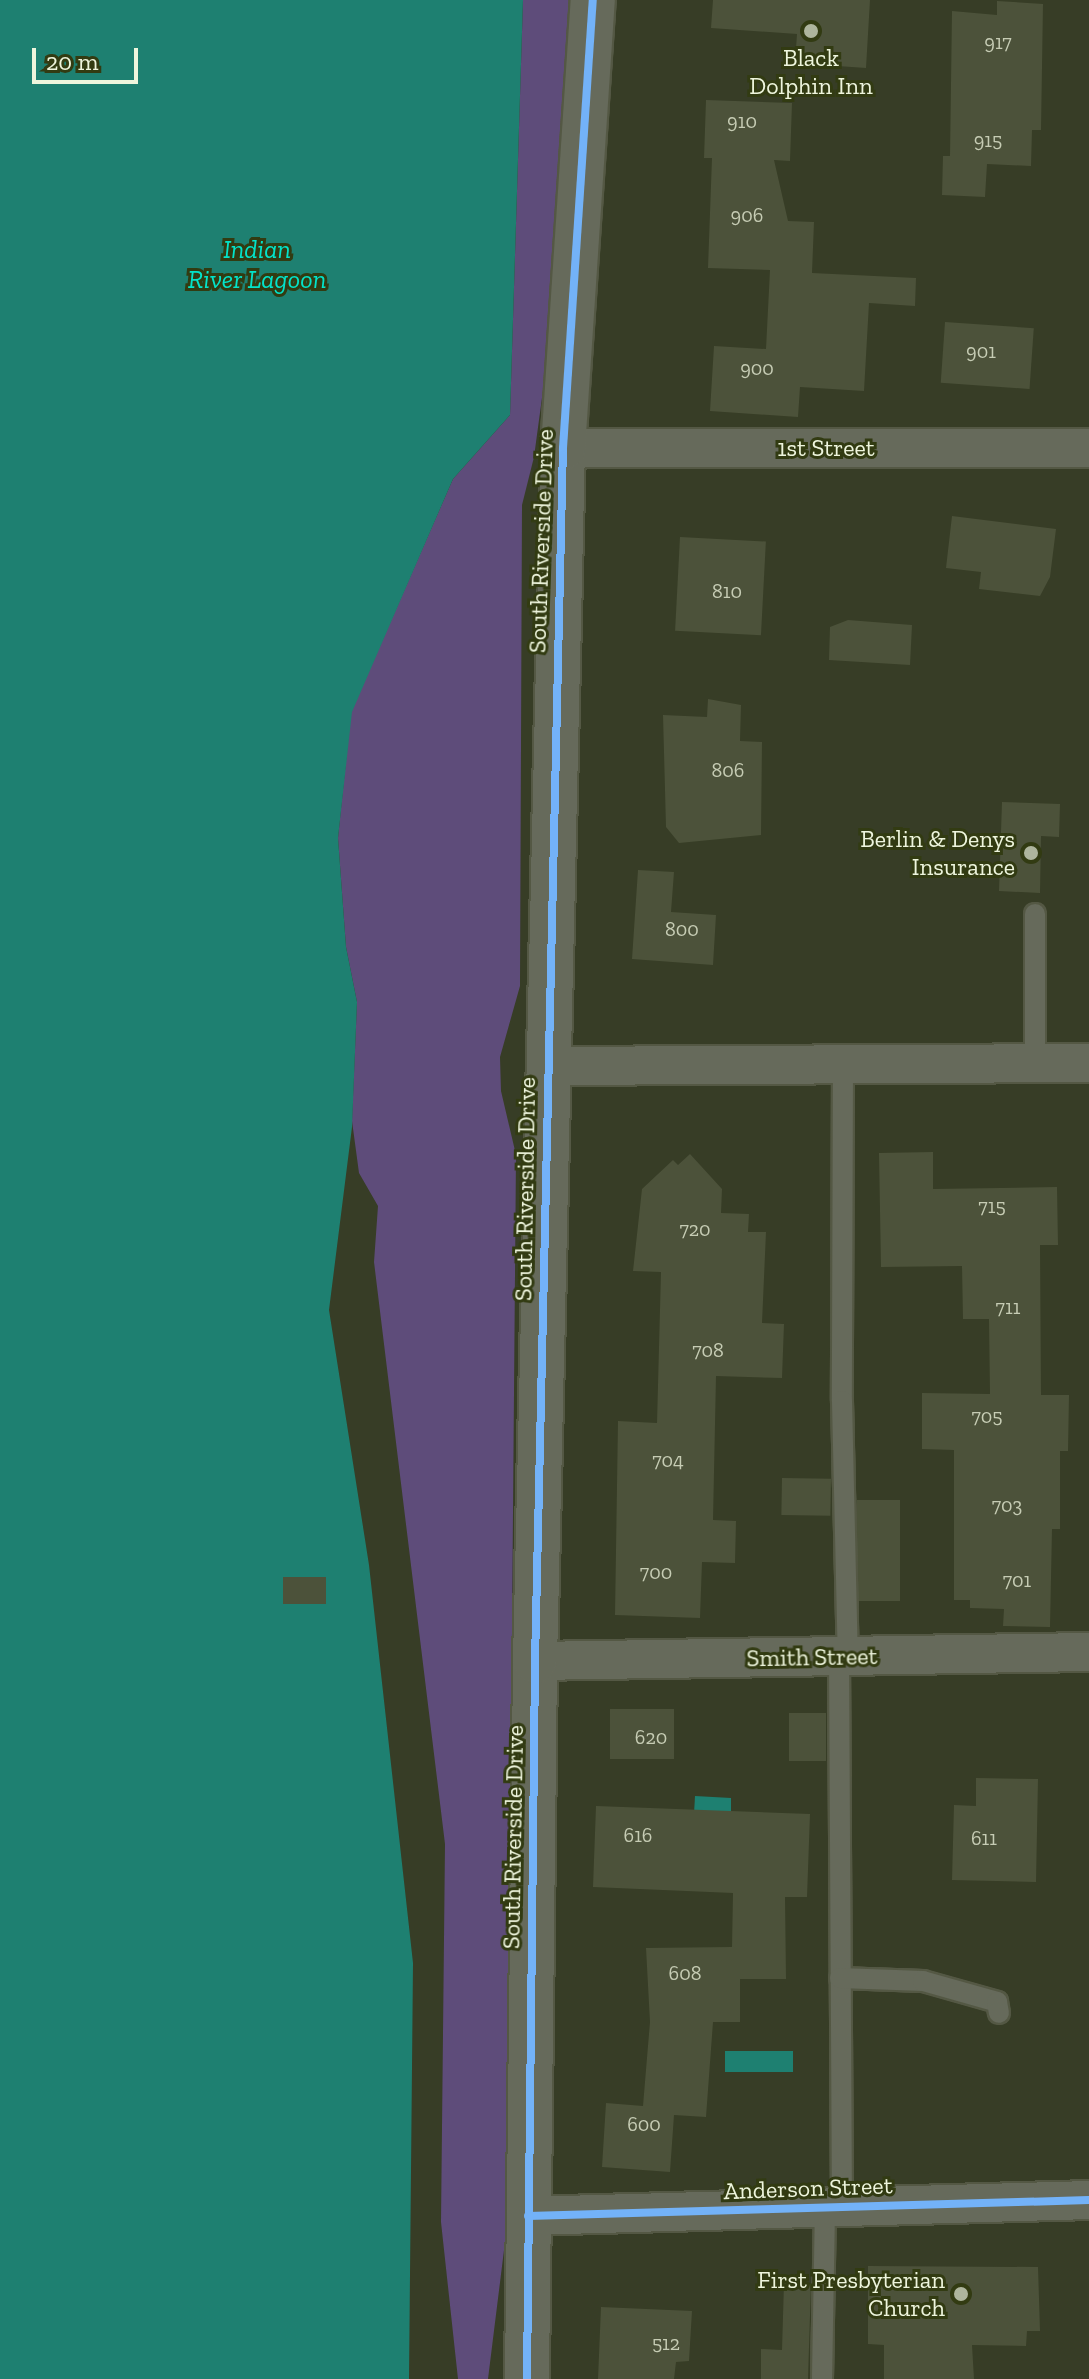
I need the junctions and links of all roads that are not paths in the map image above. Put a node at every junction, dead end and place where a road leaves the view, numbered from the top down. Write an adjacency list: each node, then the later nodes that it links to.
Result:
1 (593, 0): 2 (street, South Riverside Drive)
2 (563, 448): 3 (street, 1st Street); 8 (street, South Riverside Drive)
3 (1089, 448)
4 (1035, 914): 5 (lane)
5 (1035, 1063): 6 (street); 7 (street)
6 (1089, 1063)
7 (843, 1064): 8 (street); 10 (lane)
8 (547, 1066): 11 (street, South Riverside Drive)
9 (1089, 1652): 10 (street, Smith Street)
10 (844, 1656): 11 (street, Smith Street); 12 (lane)
11 (535, 1661): 16 (street, South Riverside Drive)
12 (840, 1978): 13 (lane); 15 (lane)
13 (999, 2013)
14 (1089, 2200): 15 (street, Anderson Street)
15 (833, 2207): 16 (street, Anderson Street); 18 (lane)
16 (528, 2216): 17 (street, South Riverside Drive)
17 (527, 2379)
18 (822, 2379)

